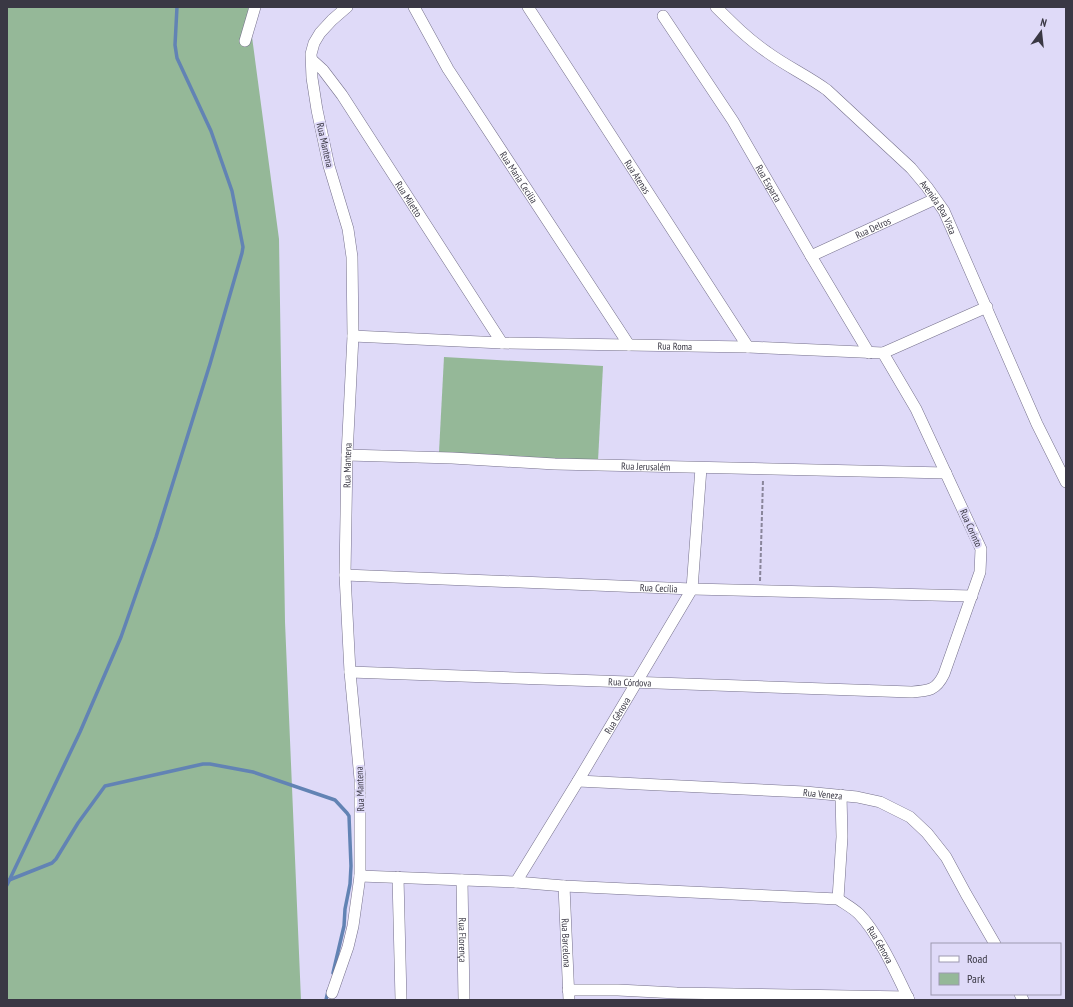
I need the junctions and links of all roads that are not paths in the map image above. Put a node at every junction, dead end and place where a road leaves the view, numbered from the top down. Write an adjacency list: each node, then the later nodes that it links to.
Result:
1 (255, 7): 7 (street)
2 (347, 7): 8 (street)
3 (414, 7): 14 (street, Rua Maria Cecília)
4 (528, 7): 15 (street, Rua Atenas)
5 (716, 7): 9 (street, Avenida Boa Vista)
6 (662, 16): 10 (street, Rua Esparta)
7 (245, 41)
8 (312, 60): 12 (street, Rua Mantena); 13 (street, Rua Miletto)
9 (935, 199): 10 (street, Rua Delros); 11 (street, Avenida Boa Vista)
10 (811, 256): 16 (street, Rua Esparta)
11 (987, 306): 17 (street, Rua Roma); 21 (street, Avenida Boa Vista)
12 (353, 336): 13 (street, Rua Roma); 18 (street, Rua Mantena)
13 (502, 343): 14 (street, Rua Roma)
14 (629, 345): 15 (street, Rua Roma)
15 (748, 347): 16 (street, Rua Roma)
16 (869, 353): 17 (street, Rua Roma)
17 (883, 353): 20 (street, Rua Corinto)
18 (347, 455): 19 (street, Rua Jerusalém); 22 (street, Rua Mantena)
19 (701, 468): 20 (street, Rua Jerusalém); 23 (street, Rua Gênova)
20 (946, 473): 24 (street, Rua Corinto)
21 (1066, 482)
22 (345, 575): 23 (street, Rua Cecília); 25 (street, Rua Mantena)
23 (692, 589): 24 (street, Rua Cecília); 26 (street, Rua Gênova)
24 (972, 596): 27 (street, Rua Corinto)
25 (350, 672): 26 (street, Rua Córdova); 30 (street, Rua Mantena)
26 (636, 684): 27 (street, Rua Córdova); 28 (street, Rua Gênova)
27 (911, 692)
28 (578, 781): 29 (street, Rua Veneza); 33 (street, Rua Gênova)
29 (840, 795): 35 (street); 36 (street, Rua Veneza)
30 (360, 876): 31 (street); 37 (street, Rua Mantena)
31 (398, 877): 32 (street); 40 (street)
32 (462, 880): 33 (street); 41 (street, Rua Florença)
33 (516, 882): 34 (street)
34 (564, 886): 35 (street); 38 (street, Rua Barcelona)
35 (838, 899): 39 (street, Rua Gênova)
36 (994, 943)
37 (332, 993)
38 (568, 995): 39 (street)
39 (909, 999)
40 (401, 1000)
41 (464, 1000)

